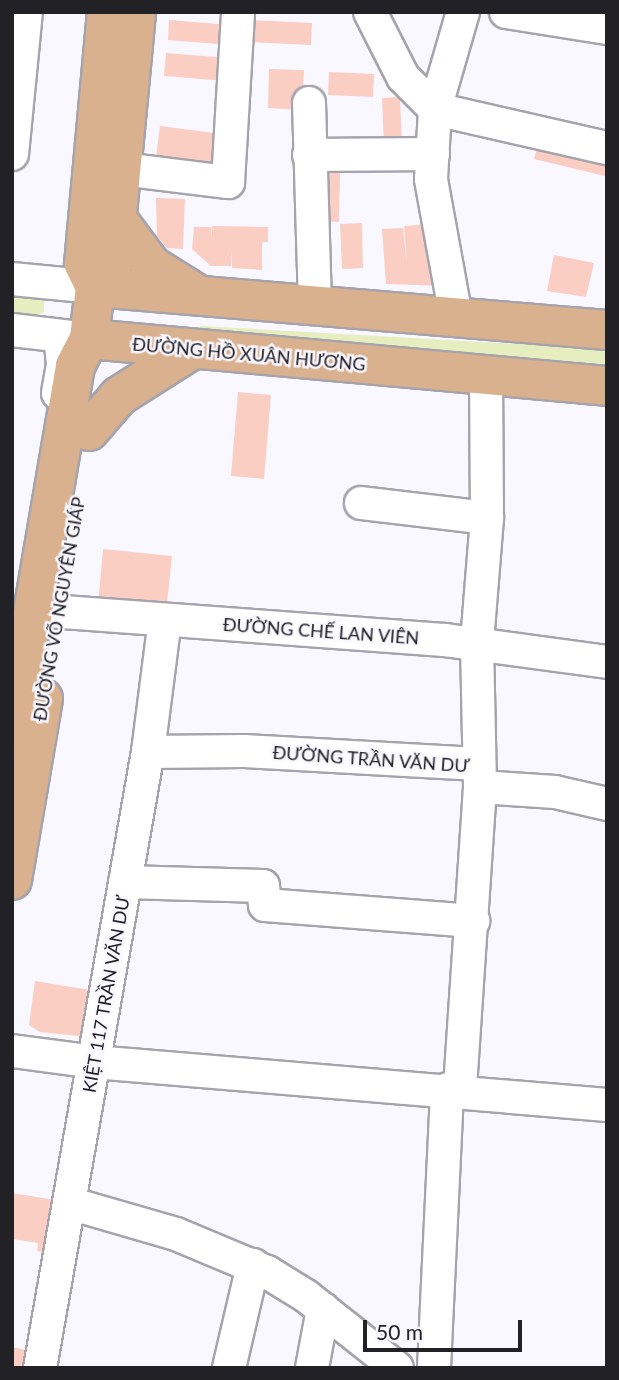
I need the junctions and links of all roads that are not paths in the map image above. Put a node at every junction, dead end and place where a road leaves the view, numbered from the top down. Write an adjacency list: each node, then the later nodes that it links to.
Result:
1 (26, 12): 13 (street)
2 (107, 12): 19 (main road, ĐƯỜNG VÕ NGUYÊN GIÁP)
3 (136, 12): 16 (main road, ĐƯỜNG VÕ NGUYÊN GIÁP)
4 (238, 12): 16 (street)
5 (370, 12): 11 (street)
6 (463, 12): 11 (street)
7 (506, 12): 8 (street)
8 (560, 16): 9 (street)
9 (607, 28)
10 (309, 103): 15 (street)
11 (435, 109): 12 (street); 14 (street)
12 (607, 148)
13 (12, 154)
14 (433, 154): 15 (street); 22 (street)
15 (309, 155): 21 (street)
16 (122, 169): 17 (main road, ĐƯỜNG VÕ NGUYÊN GIÁP)
17 (117, 219): 19 (main road, ĐƯỜNG VÕ NGUYÊN GIÁP); 20 (main road)
18 (12, 279): 19 (street)
19 (94, 287): 20 (main road); 25 (main road, ĐƯỜNG VÕ NGUYÊN GIÁP)
20 (202, 296): 21 (main road)
21 (315, 305): 22 (main road)
22 (456, 317): 24 (main road)
23 (12, 330): 25 (street, ĐƯỜNG HỒ XUÂN HƯƠNG)
24 (607, 330)
25 (75, 338): 26 (main road, ĐƯỜNG HỒ XUÂN HƯƠNG); 29 (main road, ĐƯỜNG VÕ NGUYÊN GIÁP); 32 (main road, ĐƯỜNG VÕ NGUYÊN GIÁP); 35 (street)
26 (193, 349): 27 (main road, ĐƯỜNG HỒ XUÂN HƯƠNG); 29 (main road)
27 (486, 375): 28 (main road, ĐƯỜNG HỒ XUÂN HƯƠNG); 31 (street)
28 (607, 386)
29 (89, 430): 32 (main road, ĐƯỜNG VÕ NGUYÊN GIÁP)
30 (361, 503): 31 (street)
31 (487, 518): 34 (street)
32 (47, 610): 33 (street, ĐƯỜNG CHẾ LAN VIÊN); 37 (main road, ĐƯỜNG VÕ NGUYÊN GIÁP); 41 (main road, ĐƯỜNG VÕ NGUYÊN GIÁP)
33 (165, 620): 34 (street, ĐƯỜNG CHẾ LAN VIÊN); 38 (street, KIỆT 117 TRẦN VĂN DƯ)
34 (477, 643): 36 (street, ĐƯỜNG CHẾ LAN VIÊN); 39 (street)
35 (12, 653)
36 (607, 662)
37 (12, 735)
38 (148, 752): 39 (street, ĐƯỜNG TRẦN VĂN DƯ); 42 (street, KIỆT 117 TRẦN VĂN DƯ)
39 (479, 776): 40 (street); 43 (street, ĐƯỜNG TRẦN VĂN DƯ)
40 (607, 804)
41 (12, 880)
42 (125, 882): 43 (street); 45 (street, KIỆT 117 TRẦN VĂN DƯ)
43 (473, 921): 46 (street, ĐƯỜNG TRẦN VĂN DƯ)
44 (12, 1051): 45 (street)
45 (94, 1062): 46 (street); 48 (street, KIỆT 117 TRẦN VĂN DƯ)
46 (454, 1090): 47 (street); 55 (street, ĐƯỜNG TRẦN VĂN DƯ)
47 (607, 1105)
48 (69, 1203): 49 (street); 51 (street, KIỆT 117 TRẦN VĂN DƯ)
49 (253, 1265): 50 (street); 52 (street)
50 (323, 1309): 53 (street); 54 (street)
51 (50, 1366)
52 (229, 1368)
53 (312, 1368)
54 (397, 1368)
55 (434, 1368)

